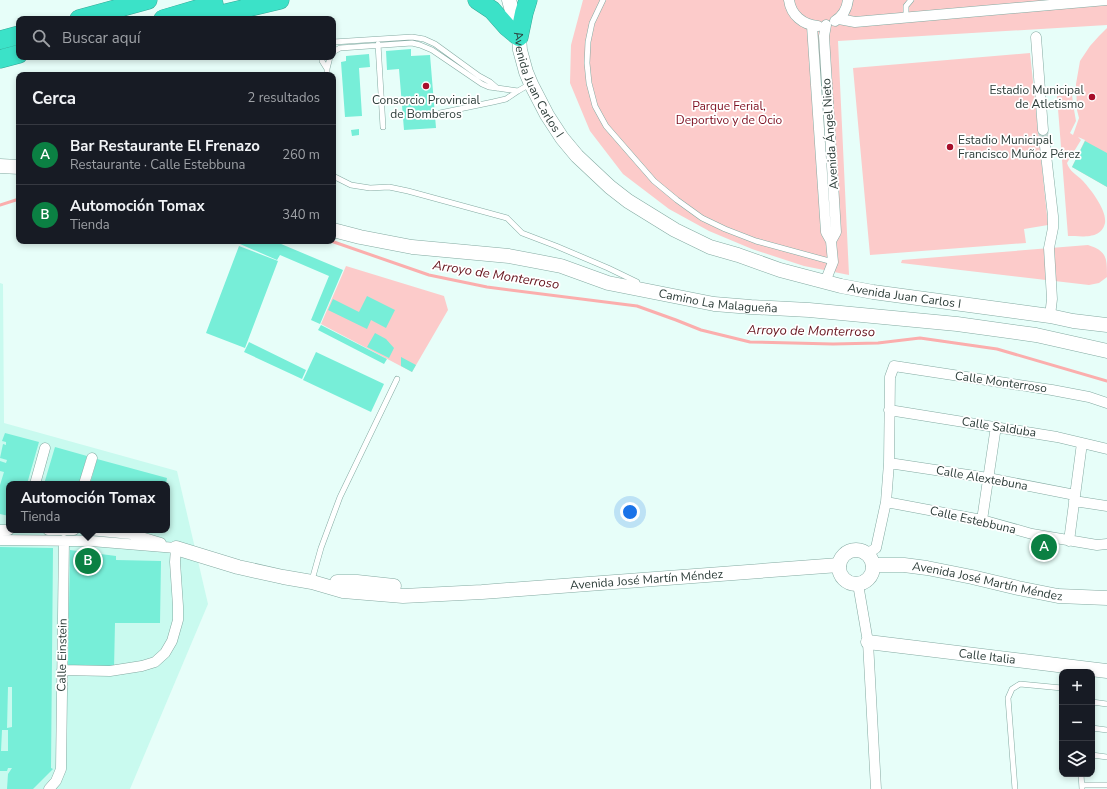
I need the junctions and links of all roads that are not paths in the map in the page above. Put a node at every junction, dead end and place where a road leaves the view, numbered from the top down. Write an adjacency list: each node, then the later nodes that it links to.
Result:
1 (148, 0): 13 (highway)
2 (227, 0): 14 (highway)
3 (280, 0): 15 (highway)
4 (477, 0): 21 (highway)
5 (509, 0): 21 (street, Avenida Juan Carlos I)
6 (528, 0): 21 (highway)
7 (603, 0): 43 (lane)
8 (789, 0): 18 (street)
9 (848, 0): 17 (street)
10 (911, 0): 16 (lane)
11 (1107, 0): 12 (street)
12 (1031, 3): 16 (street)
13 (90, 16)
14 (173, 16)
15 (213, 16)
16 (906, 18): 17 (street)
17 (839, 19): 19 (street)
18 (812, 26): 19 (street); 42 (street, Avenida Ángel Nieto)
19 (826, 26): 42 (street, Avenida Ángel Nieto)
20 (16, 36): 23 (highway)
21 (519, 37): 32 (street, Avenida Juan Carlos I)
22 (1036, 37): 36 (street)
23 (0, 40)
24 (336, 42): 25 (lane)
25 (378, 43): 26 (lane); 33 (lane); 35 (lane)
26 (336, 50)
27 (16, 55): 28 (highway)
28 (0, 59)
29 (322, 60): 31 (lane)
30 (329, 60): 31 (lane)
31 (327, 69)
32 (534, 82): 33 (lane); 44 (street, Avenida Juan Carlos I)
33 (518, 91): 34 (lane)
34 (440, 113)
35 (383, 127)
36 (1043, 130)
37 (1044, 146): 46 (street)
38 (0, 165): 39 (street)
39 (16, 167)
40 (336, 178): 45 (lane)
41 (336, 231): 45 (street, Camino La Malagueña)
42 (831, 241): 43 (street, Avenida Ángel Nieto)
43 (832, 262): 44 (street, Avenida Ángel Nieto)
44 (825, 282): 46 (street, Avenida Juan Carlos I)
45 (638, 289): 50 (street, Camino La Malagueña)
46 (1050, 316): 47 (street, Avenida Juan Carlos I)
47 (1073, 321): 48 (street, Avenida Juan Carlos I); 49 (street, Avenida Juan Carlos I)
48 (1107, 325)
49 (1107, 334)
50 (1107, 351)
51 (397, 379): 76 (lane)
52 (1107, 403): 53 (street, Calle Monterroso)
53 (889, 410): 54 (street, Calle Salduba); 59 (street)
54 (996, 426): 55 (street, Calle Salduba); 60 (street)
55 (1082, 443): 57 (street, Calle Salduba); 63 (street)
56 (45, 448): 61 (street)
57 (1107, 449)
58 (92, 458): 62 (street)
59 (889, 463): 60 (street, Calle Alextebuna); 64 (street)
60 (988, 478): 63 (street, Calle Alextebuna); 66 (street)
61 (36, 481)
62 (85, 481)
63 (1074, 498): 65 (street, Calle Alextebuna); 71 (street)
64 (886, 502): 66 (street, Calle Estebbuna); 74 (street)
65 (1107, 506)
66 (982, 520): 71 (street, Calle Estebbuna)
67 (112, 533): 70 (street, Avenida José Martín Méndez)
68 (124, 533): 73 (street, Avenida José Martín Méndez)
69 (0, 540): 70 (street, Avenida José Martín Méndez)
70 (64, 540): 73 (street, Avenida José Martín Méndez); 80 (street, Calle Einstein)
71 (1069, 541): 72 (street, Calle Estebbuna)
72 (1107, 544)
73 (176, 548): 76 (street, Avenida José Martín Méndez); 80 (street)
74 (870, 559): 75 (street); 77 (street); 78 (street, Avenida José Martín Méndez)
75 (839, 565): 76 (street, Avenida José Martín Méndez); 77 (street)
76 (312, 582)
77 (858, 584): 79 (street)
78 (1105, 597)
79 (868, 642): 81 (street, Calle Italia); 93 (street)
80 (62, 670): 92 (street, Calle Einstein)
81 (1107, 671)
82 (1059, 688): 94 (lane)
83 (1095, 702): 84 (lane)
84 (1107, 704)
85 (1095, 728): 86 (lane)
86 (1107, 730)
87 (1095, 755): 88 (lane)
88 (1107, 757)
89 (1081, 777): 91 (lane)
90 (1107, 785): 91 (lane)
91 (1082, 787)
92 (49, 789)
93 (876, 789)
94 (1015, 789)

